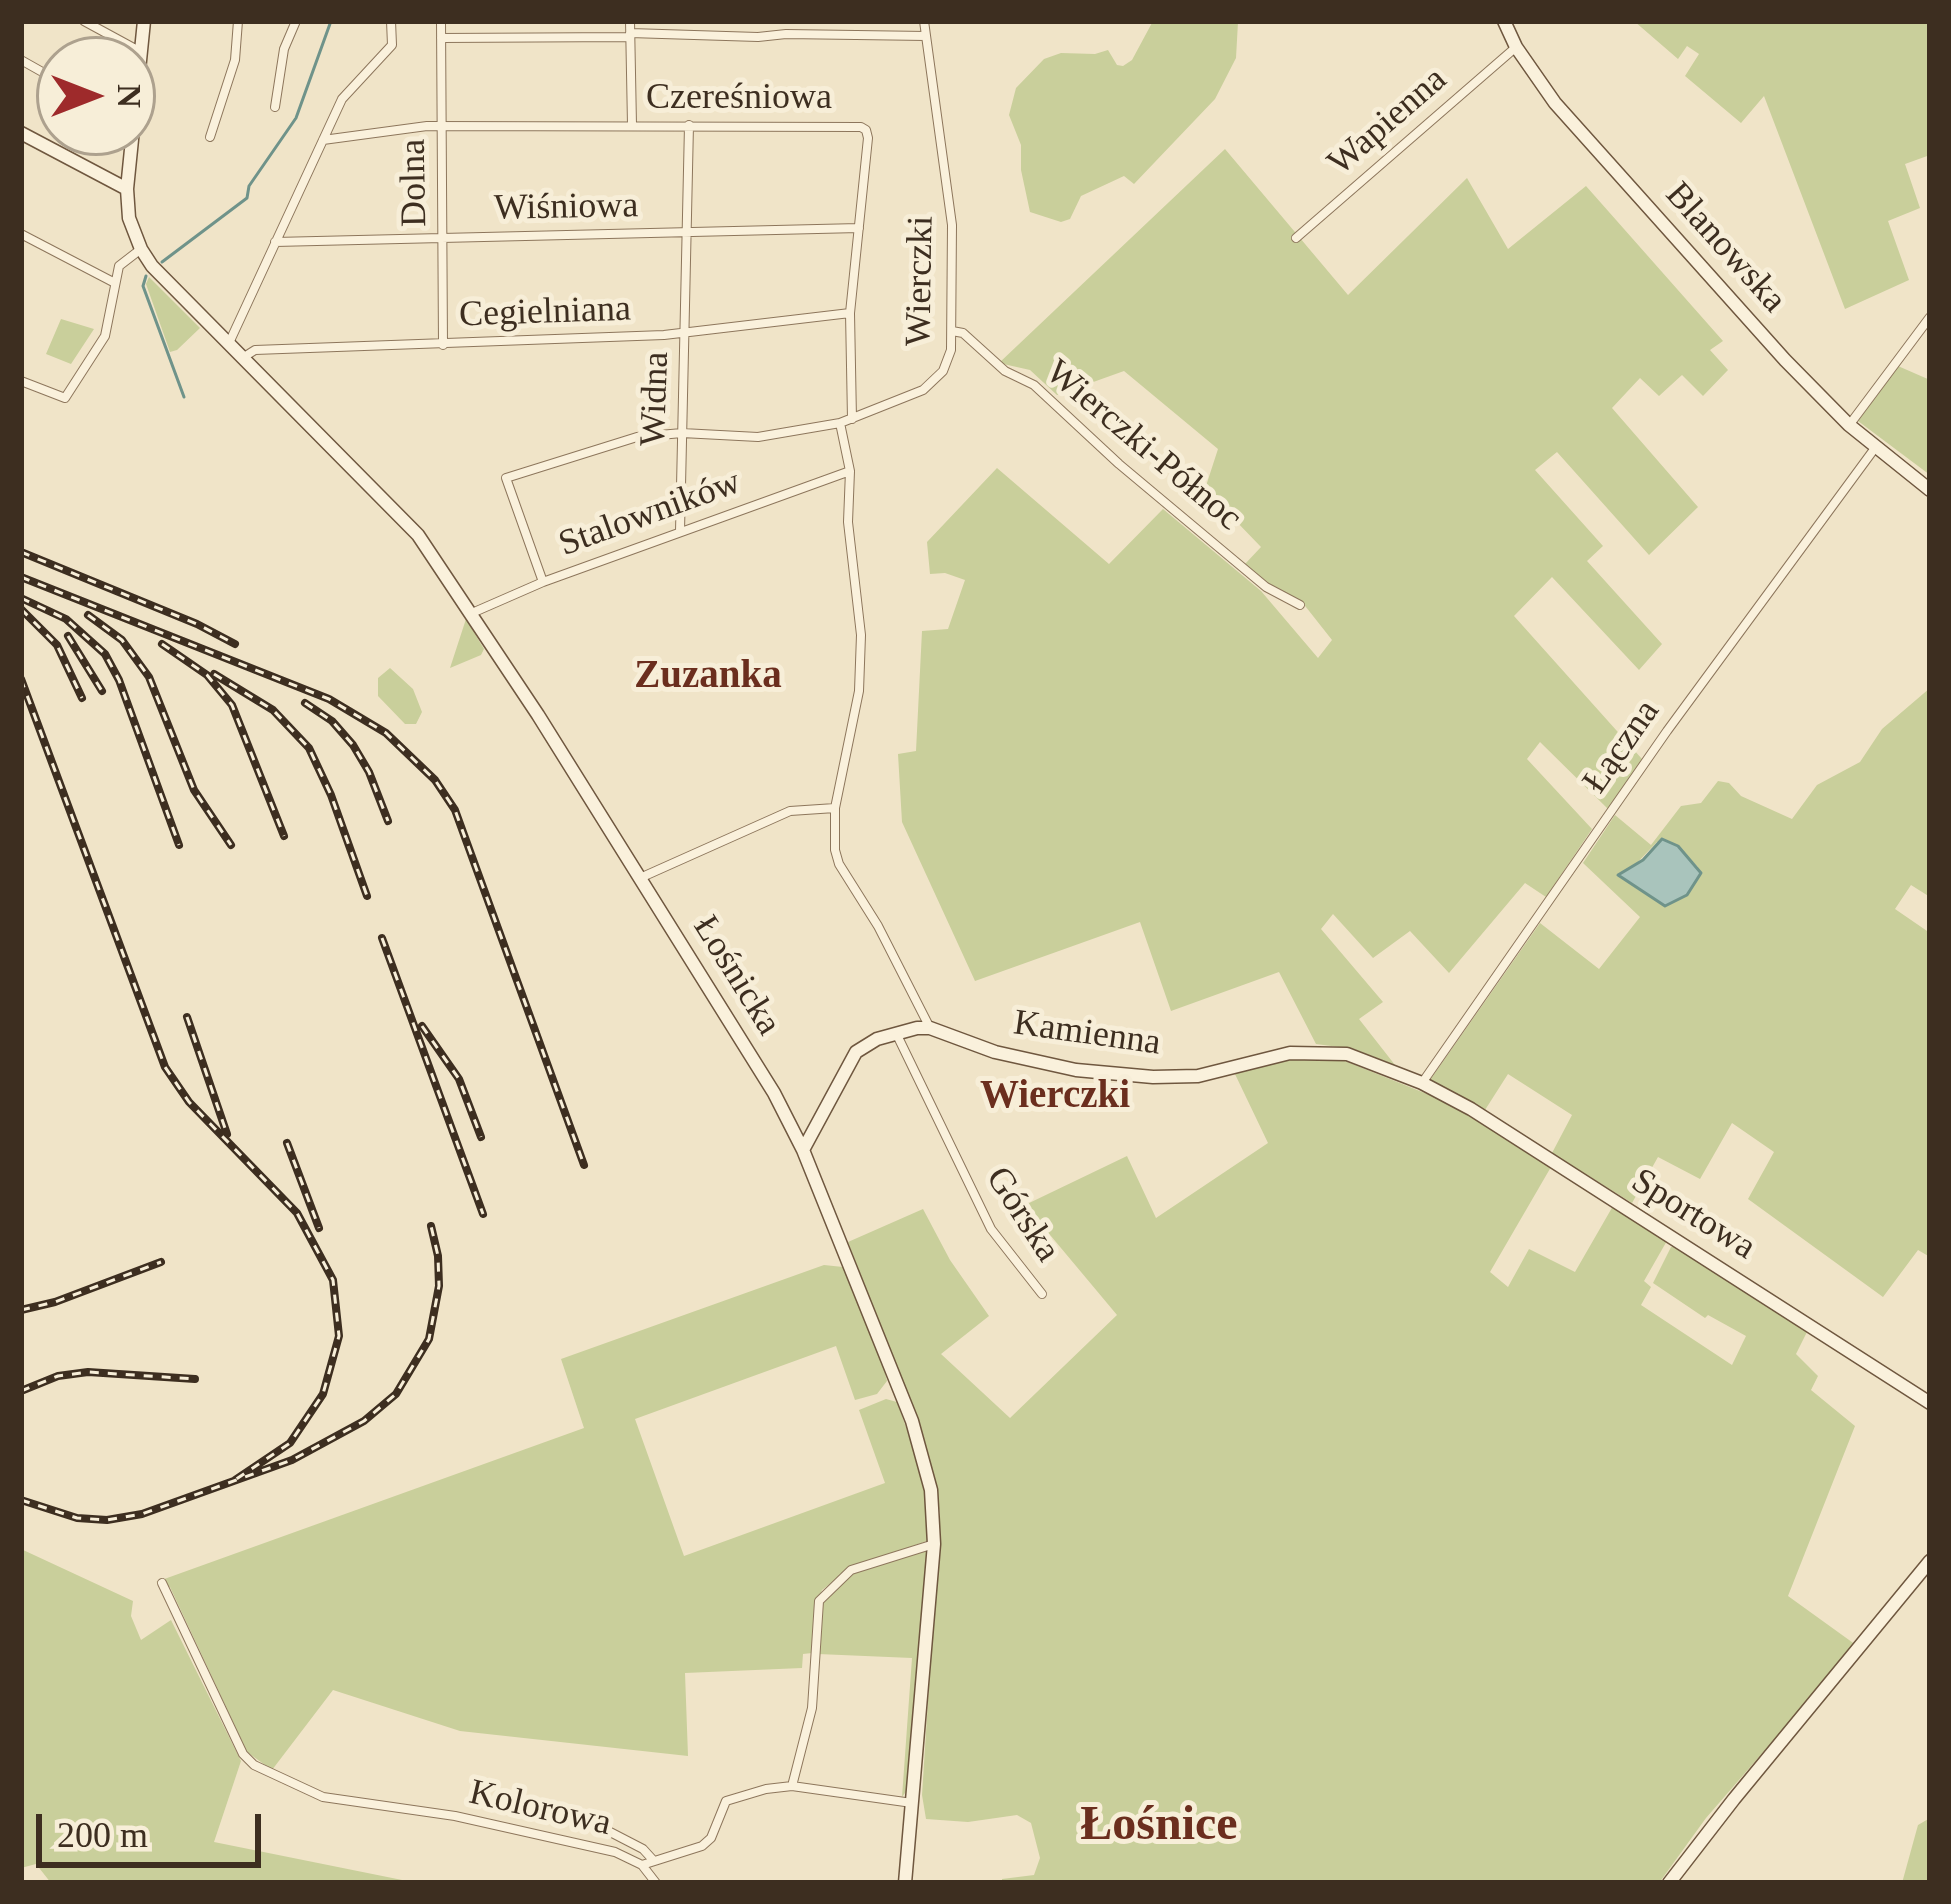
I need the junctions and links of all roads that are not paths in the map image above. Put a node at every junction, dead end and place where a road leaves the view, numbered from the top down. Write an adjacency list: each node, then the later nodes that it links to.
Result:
1 (84, 21): 10 (street)
2 (238, 21): 19 (street)
3 (296, 21): 14 (street)
4 (392, 21): 20 (street)
5 (441, 21): 12 (street, Dolna)
6 (629, 21): 9 (street)
7 (924, 21): 11 (street, Wierczki)
8 (1504, 21): 13 (street, Blanowska)
9 (630, 35): 11 (street); 12 (street); 15 (street)
10 (112, 36)
11 (926, 36): 33 (street, Wierczki)
12 (441, 38): 17 (street, Dolna)
13 (1516, 46): 27 (street, Wapienna); 41 (street, Blanowska)
14 (275, 107)
15 (632, 125): 16 (street, Czereśniowa); 17 (street, Czereśniowa)
16 (689, 125): 23 (street, Czereśniowa); 24 (street, Widna)
17 (441, 126): 20 (street, Czereśniowa); 26 (street, Dolna)
18 (21, 134): 22 (street)
19 (210, 137)
20 (323, 140): 28 (street)
21 (131, 156): 22 (street)
22 (128, 189): 29 (street)
23 (859, 228): 24 (street, Wiśniowa); 31 (street, Czereśniowa)
24 (688, 232): 26 (street, Wiśniowa); 34 (street, Widna)
25 (21, 234): 30 (street)
26 (442, 238): 28 (street, Wiśniowa); 36 (street, Dolna)
27 (1296, 238)
28 (275, 242): 35 (street)
29 (141, 249): 30 (street); 35 (street, Łośnicka)
30 (115, 284): 38 (street)
31 (850, 314): 34 (street, Cegielniana); 39 (street, Czereśniowa)
32 (1930, 317): 41 (street)
33 (952, 331): 39 (street, Wierczki); 48 (street, Wierczki-Północ)
34 (686, 333): 36 (street, Cegielniana); 42 (street, Widna)
35 (229, 343): 37 (street, Łośnicka)
36 (443, 344): 37 (street, Cegielniana)
37 (244, 357): 49 (street, Łośnicka)
38 (21, 381)
39 (852, 419): 40 (street, Wierczki)
40 (840, 423): 42 (street, Wierczki); 44 (street)
41 (1849, 425): 43 (street, Blanowska)
42 (682, 433): 46 (street, Widna); 47 (street, Wierczki)
43 (1875, 448): 45 (street, Blanowska); 54 (street, Łączna)
44 (850, 471): 46 (street, Stalowników); 50 (street)
45 (1930, 490)
46 (680, 531): 47 (street, Stalowników)
47 (542, 582): 49 (street, Stalowników)
48 (1300, 605)
49 (472, 613): 51 (street, Łośnicka)
50 (835, 808): 51 (street); 52 (street)
51 (639, 879): 55 (street, Łośnicka)
52 (930, 1028): 53 (street); 54 (street, Kamienna)
53 (896, 1034): 55 (street); 56 (street, Górska)
54 (1422, 1083): 57 (street, Sportowa)
55 (803, 1150): 58 (street, Łośnicka)
56 (1042, 1294)
57 (1930, 1402)
58 (934, 1544): 61 (street); 62 (street, Łośnicka)
59 (1930, 1562): 67 (street)
60 (162, 1583): 64 (street, Kolorowa)
61 (793, 1786): 62 (street); 64 (street)
62 (913, 1804): 66 (street, Łośnicka)
63 (587, 1820): 64 (street)
64 (647, 1862): 65 (street, Kolorowa)
65 (656, 1883)
66 (905, 1883)
67 (1669, 1883)

